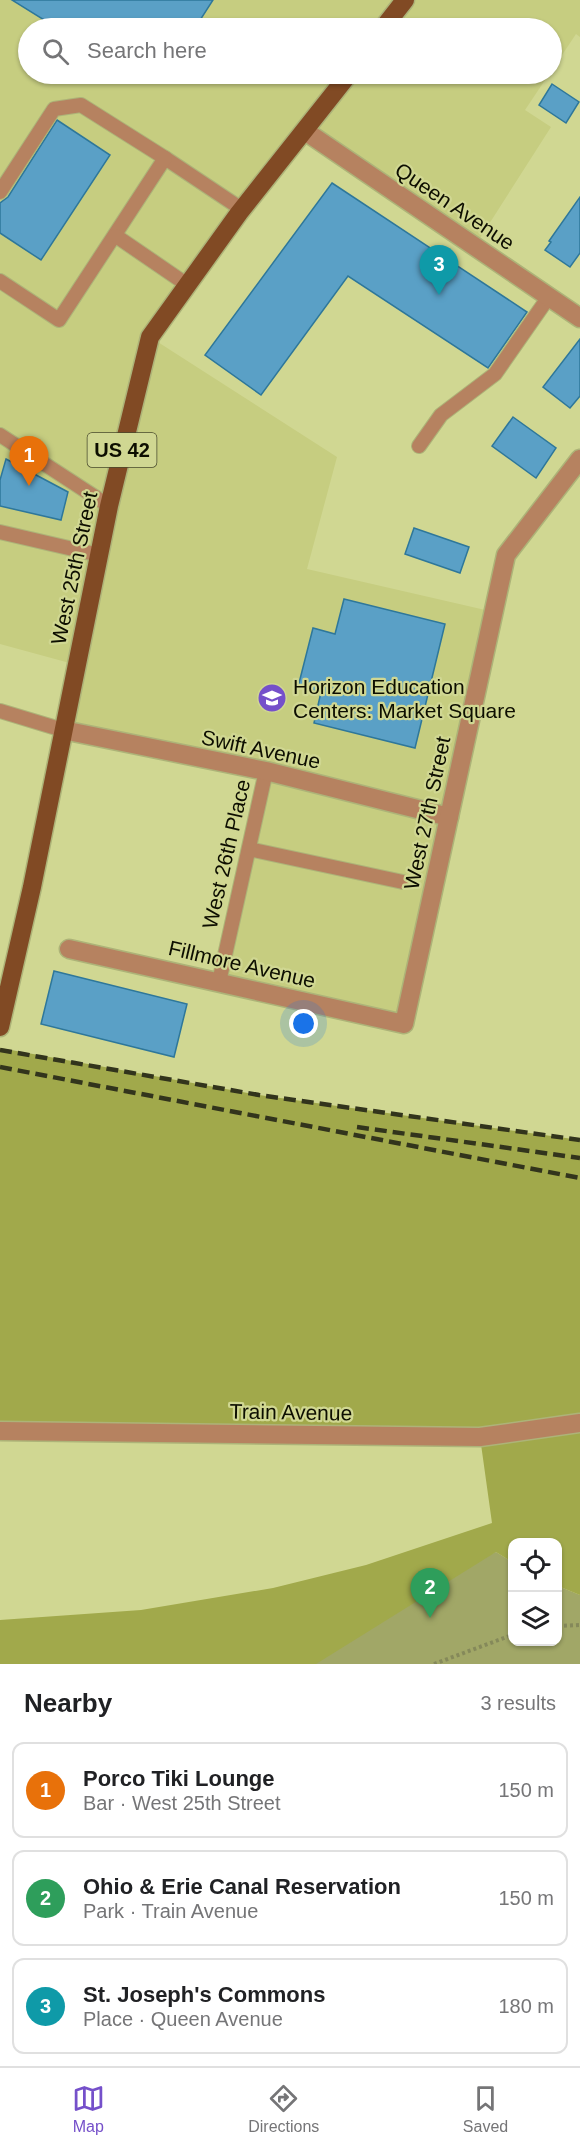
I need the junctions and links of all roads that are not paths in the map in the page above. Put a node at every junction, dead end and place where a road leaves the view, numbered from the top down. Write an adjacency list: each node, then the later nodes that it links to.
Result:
1 (405, 0): 2 (main road)
2 (391, 18)
3 (341, 84): 4 (main road, West 25th Street / US 42)
4 (305, 131): 7 (main road, West 25th Street / US 42); 11 (street, Queen Avenue)
5 (165, 158): 6 (lane); 7 (lane); 8 (lane)
6 (0, 192)
7 (243, 210): 10 (main road, West 25th Street / US 42)
8 (116, 236): 9 (lane); 10 (lane)
9 (0, 281)
10 (186, 284): 16 (main road, West 25th Street / US 42)
11 (548, 298): 12 (street, Queen Avenue); 14 (lane)
12 (580, 318)
13 (0, 435): 16 (lane)
14 (420, 446)
15 (580, 459): 22 (street, West 27th Street)
16 (109, 506): 18 (main road, West 25th Street / US 42)
17 (0, 532): 18 (lane)
18 (99, 555): 20 (main road, West 25th Street / US 42)
19 (0, 711): 20 (lane)
20 (63, 730): 21 (street, Swift Avenue); 28 (main road, West 25th Street / US 42)
21 (266, 771): 22 (street, Swift Avenue); 23 (lane, West 26th Place)
22 (449, 817): 27 (street, West 27th Street)
23 (249, 849): 24 (lane); 26 (lane, West 26th Place)
24 (403, 882)
25 (69, 950): 26 (street, Fillmore Avenue)
26 (219, 981): 27 (street, Fillmore Avenue)
27 (404, 1024)
28 (0, 1027)
29 (580, 1423): 30 (street, Train Avenue)
30 (0, 1431)

